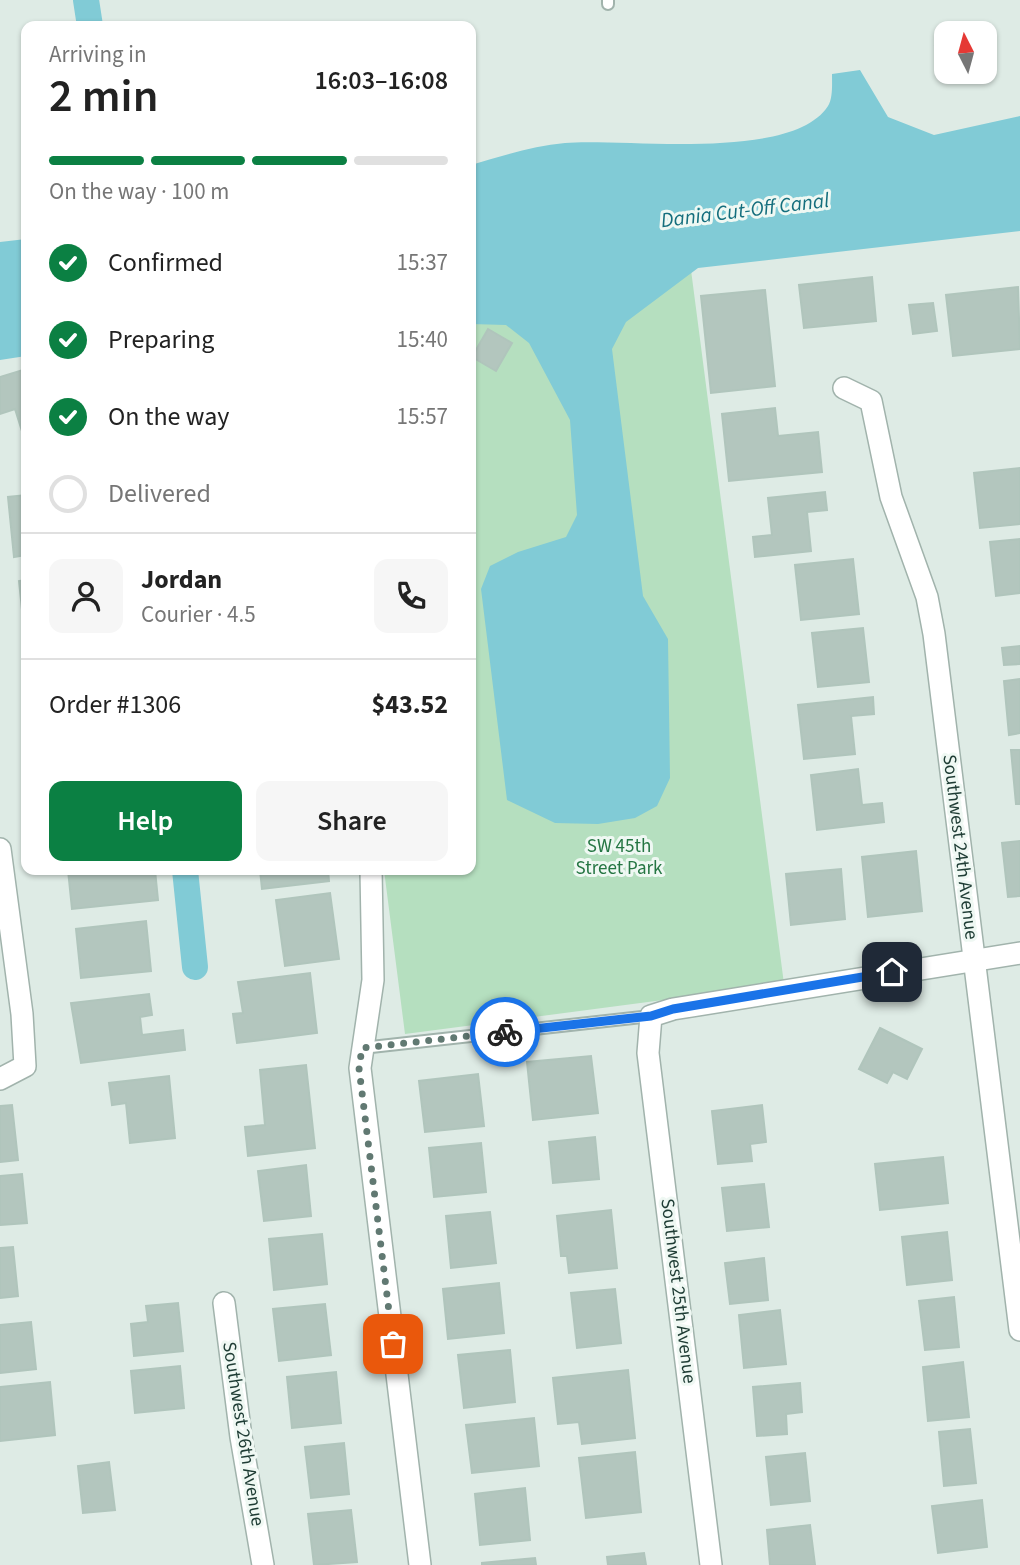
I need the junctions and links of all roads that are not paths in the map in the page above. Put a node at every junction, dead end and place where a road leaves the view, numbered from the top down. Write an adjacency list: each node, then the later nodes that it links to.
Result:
1 (844, 388): 5 (street, Southwest 24th Avenue)
2 (0, 849): 8 (street)
3 (371, 875): 7 (street)
4 (1020, 953): 5 (street)
5 (974, 959): 6 (street); 10 (street, Southwest 24th Avenue)
6 (651, 1016): 7 (lane); 13 (street, Southwest 25th Avenue)
7 (362, 1048): 12 (street)
8 (0, 1079)
9 (223, 1303): 11 (street, Southwest 26th Avenue)
10 (1020, 1330)
11 (263, 1565)
12 (420, 1565)
13 (712, 1565)

